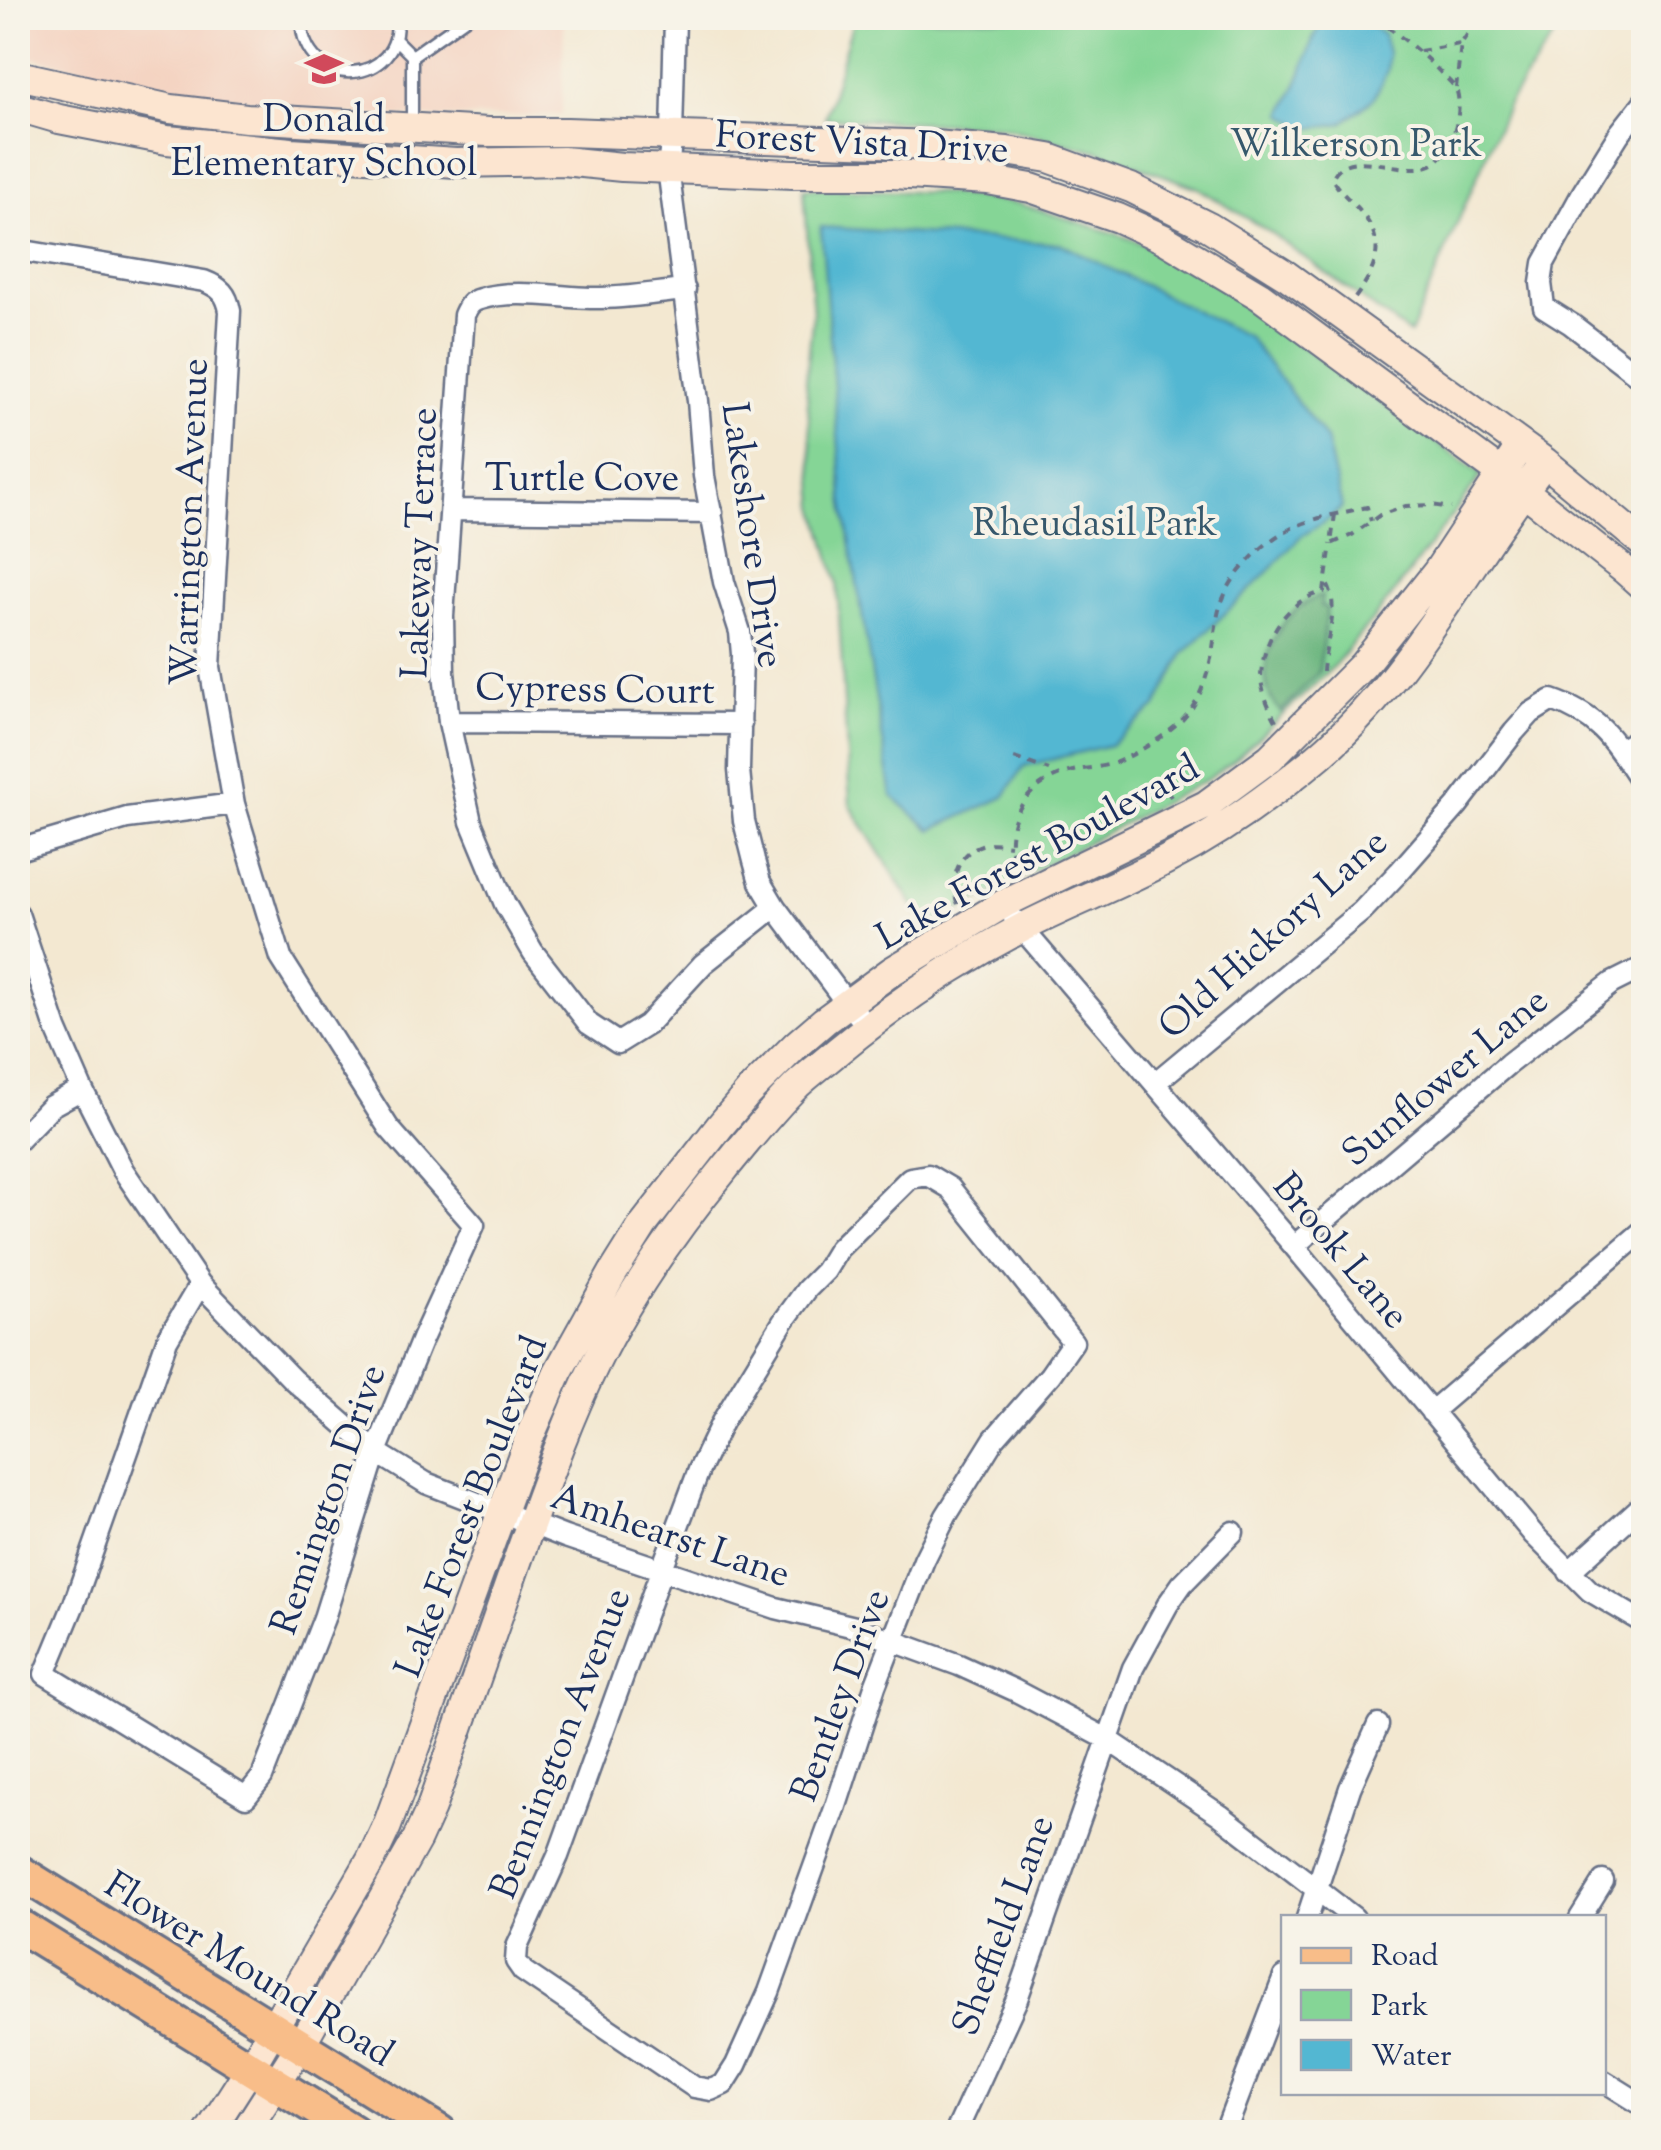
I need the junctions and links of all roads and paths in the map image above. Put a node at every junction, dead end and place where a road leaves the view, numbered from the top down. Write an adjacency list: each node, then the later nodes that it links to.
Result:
1 (301, 18): 7 (lane)
2 (396, 18): 7 (lane)
3 (466, 18): 10 (lane)
4 (675, 18): 16 (street, Lakeshore Drive)
5 (1376, 18): 9 (path)
6 (1478, 18): 8 (path)
7 (395, 39): 10 (lane)
8 (1461, 44): 9 (path); 12 (path)
9 (1420, 51): 12 (path)
10 (412, 56): 15 (lane)
11 (18, 75): 15 (street, Forest Vista Drive)
12 (1456, 88): 21 (path)
13 (1644, 102): 22 (street)
14 (18, 107): 17 (street, Forest Vista Drive)
15 (412, 128): 16 (street, Forest Vista Drive); 17 (street)
16 (672, 135): 18 (street, Lakeshore Drive); 23 (street, Forest Vista Drive)
17 (410, 160): 18 (street, Forest Vista Drive)
18 (668, 168): 20 (street, Lakeshore Drive); 24 (street, Forest Vista Drive)
19 (18, 250): 45 (street, Warrington Avenue)
20 (685, 290): 26 (street, Lakeway Terrace); 27 (street, Lakeshore Drive)
21 (1352, 302)
22 (1644, 380)
23 (1533, 453): 24 (street, Lake Forest Boulevard); 31 (street, Forest Vista Drive)
24 (1512, 483): 33 (street, Forest Vista Drive); 49 (street, Lake Forest Boulevard); 53 (street, Lake Forest Boulevard)
25 (1455, 509): 29 (path)
26 (452, 510): 27 (street, Turtle Cove); 36 (street, Lakeway Terrace)
27 (712, 513): 37 (street, Lakeshore Drive)
28 (1335, 514): 29 (path); 30 (path); 46 (path)
29 (1372, 521): 30 (path)
30 (1331, 544): 32 (path)
31 (1644, 544)
32 (1326, 582): 34 (path); 35 (path)
33 (1644, 587)
34 (1323, 676)
35 (1276, 721)
36 (449, 722): 37 (street, Cypress Court); 51 (street, Lakeway Terrace)
37 (741, 724): 51 (street, Lakeshore Drive)
38 (1644, 736): 39 (street)
39 (1620, 750): 43 (street); 57 (street, Old Hickory Lane)
40 (1014, 758): 41 (path)
41 (1048, 770)
42 (1160, 780): 44 (path)
43 (1644, 786)
44 (1171, 797)
45 (234, 804): 47 (street); 60 (street, Warrington Avenue)
46 (1010, 845): 48 (path); 50 (path)
47 (18, 850)
48 (1017, 873)
49 (1004, 903): 53 (street, Brook Lane); 55 (street, Lake Forest Boulevard)
50 (959, 906)
51 (775, 907): 55 (street, Lakeshore Drive)
52 (18, 914): 58 (street, Amhearst Lane)
53 (1020, 928): 56 (street, Lake Forest Boulevard); 57 (street, Brook Lane)
54 (1644, 968): 62 (street, Sunflower Lane)
55 (848, 1004): 56 (street, Lakeshore Drive); 68 (street, Lake Forest Boulevard)
56 (868, 1026): 69 (street, Lake Forest Boulevard)
57 (1156, 1082): 62 (street, Brook Lane)
58 (82, 1089): 59 (street); 63 (street, Amhearst Lane)
59 (18, 1140)
60 (474, 1225): 66 (street, Remington Drive)
61 (1644, 1230): 65 (street)
62 (1294, 1246): 65 (street, Brook Lane)
63 (200, 1284): 66 (street, Amhearst Lane); 66 (street, Remington Drive)
64 (1073, 1342): 71 (street, Bennington Avenue); 74 (street, Bentley Drive)
65 (1431, 1412): 72 (street, Brook Lane)
66 (376, 1452): 68 (street, Amhearst Lane)
67 (1644, 1504): 72 (street)
68 (503, 1513): 69 (street, Amhearst Lane); 85 (street, Lake Forest Boulevard)
69 (531, 1524): 71 (street, Amhearst Lane); 85 (street, Lake Forest Boulevard)
70 (1233, 1532): 76 (street, Sheffield Lane)
71 (661, 1571): 74 (street, Amhearst Lane); 88 (street, Bennington Avenue)
72 (1569, 1572): 73 (street, Brook Lane)
73 (1644, 1623)
74 (892, 1641): 76 (street, Amhearst Lane); 88 (street, Bentley Drive)
75 (1378, 1725): 79 (street)
76 (1107, 1740): 79 (street, Amhearst Lane); 94 (street, Sheffield Lane)
77 (18, 1872): 85 (main road, Flower Mound Road)
78 (1603, 1882): 82 (street)
79 (1317, 1890): 80 (street); 81 (street, Amhearst Lane)
80 (1308, 1915)
81 (1350, 1915)
82 (1582, 1915)
83 (18, 1925): 86 (main road)
84 (1281, 1985): 95 (street)
85 (286, 2037): 86 (street, Lake Forest Boulevard); 93 (main road, Flower Mound Road)
86 (263, 2076): 90 (street, Lake Forest Boulevard); 91 (street, Lake Forest Boulevard); 92 (main road)
87 (1606, 2082): 89 (street)
88 (711, 2090)
89 (1644, 2106)
90 (209, 2132)
91 (245, 2132)
92 (354, 2132)
93 (440, 2132)
94 (956, 2132)
95 (1227, 2132)

